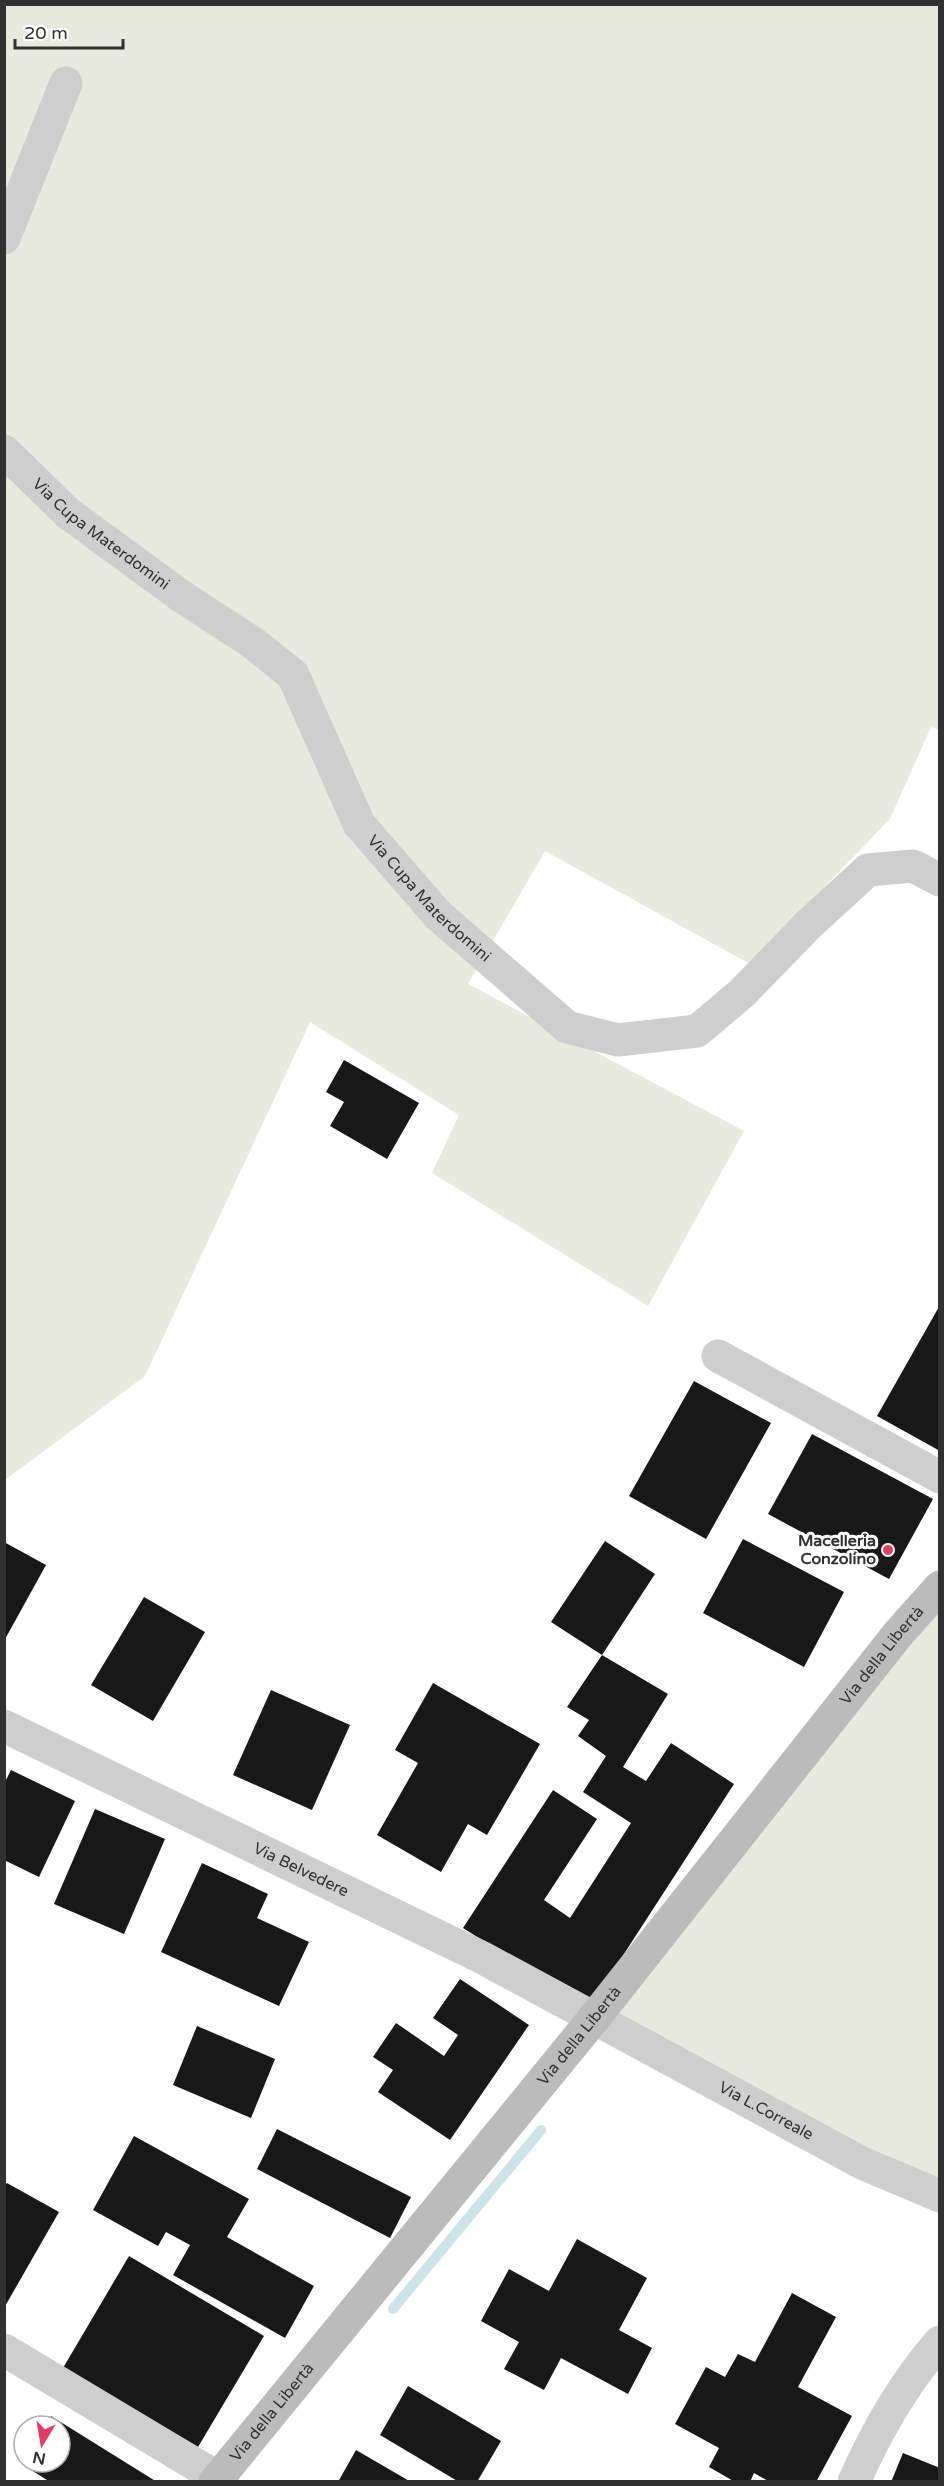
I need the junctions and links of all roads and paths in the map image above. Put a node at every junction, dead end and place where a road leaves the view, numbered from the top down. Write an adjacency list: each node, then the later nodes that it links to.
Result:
1 (66, 83): 2 (street)
2 (4, 238)
3 (4, 451): 4 (street, Via Cupa Materdomini)
4 (939, 880)
5 (718, 1356): 6 (street)
6 (939, 1477)
7 (939, 1587): 9 (main road, Via della Libertà)
8 (4, 1726): 9 (street, Via Belvedere)
9 (595, 2017): 10 (street, Via L.Correale); 13 (main road, Via della Libertà)
10 (939, 2196)
11 (939, 2342): 14 (street)
12 (4, 2350): 13 (street)
13 (216, 2480)
14 (855, 2481)

